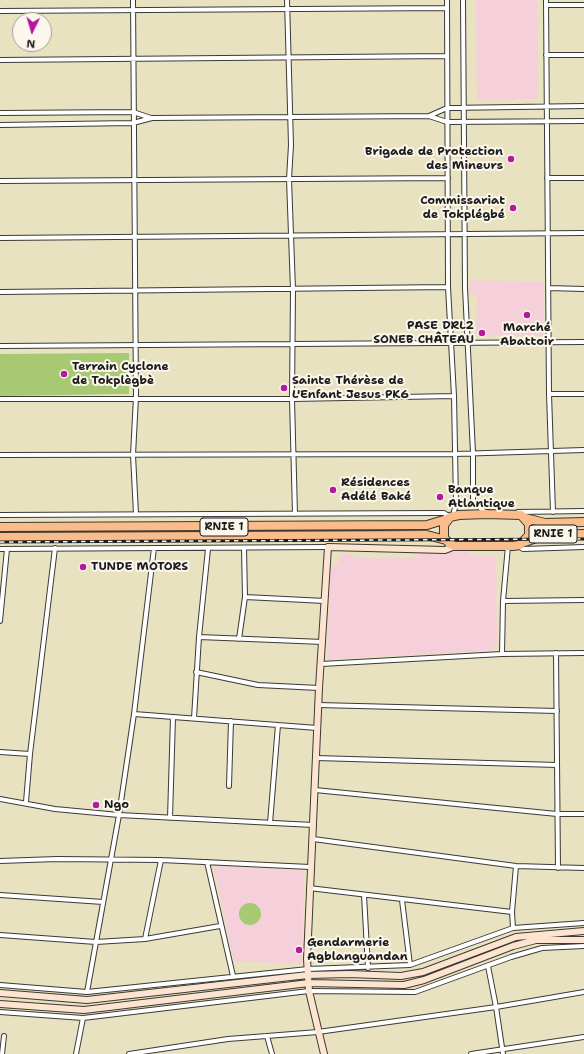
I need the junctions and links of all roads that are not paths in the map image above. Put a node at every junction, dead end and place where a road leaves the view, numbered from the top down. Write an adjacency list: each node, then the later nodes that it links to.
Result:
1 (133, 0): 9 (street)
2 (287, 0): 10 (street)
3 (447, 0): 8 (street)
4 (463, 0): 19 (street)
5 (546, 0): 6 (street)
6 (546, 5): 7 (street); 12 (street)
7 (584, 5)
8 (447, 8): 10 (street); 14 (street)
9 (133, 10): 10 (street); 11 (street); 16 (street)
10 (287, 10): 15 (street)
11 (0, 11)
12 (546, 55): 13 (street); 20 (street)
13 (584, 55)
14 (447, 56): 15 (street); 21 (street)
15 (287, 58): 16 (street); 25 (street)
16 (133, 59): 17 (street); 22 (street)
17 (0, 60)
18 (584, 106): 20 (street)
19 (464, 107): 20 (street); 21 (street); 30 (street)
20 (547, 107): 27 (street)
21 (447, 108): 24 (street); 29 (street)
22 (133, 112): 23 (street); 26 (street); 31 (street)
23 (0, 113)
24 (429, 116): 25 (street); 29 (street)
25 (289, 117): 26 (street); 36 (street)
26 (152, 118): 31 (street)
27 (547, 121): 28 (street); 30 (street); 34 (street)
28 (584, 121)
29 (447, 122): 30 (street); 33 (street)
30 (464, 122): 42 (street)
31 (134, 123): 32 (street); 38 (street)
32 (0, 125)
33 (448, 178): 36 (street); 41 (street)
34 (547, 178): 35 (street); 39 (street)
35 (584, 178)
36 (289, 179): 38 (street); 43 (street)
37 (0, 180): 38 (street)
38 (134, 180): 44 (street)
39 (548, 234): 40 (street); 42 (street); 47 (street)
40 (584, 234)
41 (448, 235): 42 (street); 43 (street); 46 (street)
42 (465, 235): 52 (street)
43 (291, 236): 44 (street); 49 (street)
44 (134, 237): 45 (street); 50 (street)
45 (0, 238)
46 (448, 287): 49 (street); 55 (street)
47 (548, 288): 48 (street); 53 (street)
48 (584, 288)
49 (293, 290): 50 (street); 56 (street)
50 (135, 291): 51 (street); 57 (street)
51 (0, 292)
52 (468, 342): 53 (street); 55 (street); 67 (street)
53 (548, 342): 54 (street); 59 (street)
54 (584, 342)
55 (451, 343): 56 (street); 61 (street)
56 (293, 344): 57 (street); 64 (street)
57 (135, 345): 58 (street); 63 (street)
58 (0, 346)
59 (548, 394): 60 (street); 65 (street)
60 (584, 394)
61 (454, 396): 64 (street); 69 (street)
62 (0, 398): 63 (street)
63 (136, 398): 64 (street); 71 (street)
64 (292, 399): 68 (street)
65 (551, 450): 66 (street); 67 (street); 73 (street)
66 (584, 450)
67 (473, 453): 69 (street); 76 (street)
68 (293, 454): 69 (street); 71 (street); 75 (street)
69 (455, 454): 79 (street)
70 (0, 455): 71 (street)
71 (133, 455): 74 (street)
72 (584, 511): 73 (street)
73 (553, 512): 77 (street)
74 (136, 514): 75 (street); 78 (street)
75 (295, 514): 79 (street)
76 (487, 514): 77 (highway, RNIE 1); 79 (highway, RNIE 1)
77 (513, 514): 80 (highway, RNIE 1)
78 (0, 515)
79 (450, 517): 82 (highway, RNIE 1); 85 (highway)
80 (525, 518): 81 (highway, RNIE 1); 86 (highway, RNIE 1)
81 (584, 522)
82 (0, 527)
83 (584, 534): 86 (highway, RNIE 1)
84 (0, 537): 85 (highway, RNIE 1)
85 (446, 540): 87 (highway, RNIE 1)
86 (521, 544): 88 (highway, RNIE 1); 93 (street)
87 (455, 546): 88 (highway, RNIE 1); 89 (street)
88 (508, 546): 100 (street)
89 (328, 547): 92 (street); 99 (street)
90 (55, 548): 91 (street); 95 (street); 120 (street)
91 (154, 548): 96 (street); 113 (street)
92 (244, 548): 96 (street); 97 (street)
93 (584, 548)
94 (0, 549): 95 (street)
95 (7, 549): 101 (street)
96 (208, 549): 102 (street)
97 (245, 597): 99 (street); 103 (street)
98 (584, 600): 100 (street)
99 (325, 601): 104 (street)
100 (503, 601): 106 (street)
101 (0, 621)
102 (199, 637): 103 (street); 109 (street)
103 (239, 638): 104 (street)
104 (323, 642): 108 (street)
105 (584, 653): 107 (street)
106 (502, 654): 107 (street); 108 (street)
107 (556, 654): 112 (street)
108 (321, 664): 110 (street)
109 (196, 672): 110 (street); 115 (street)
110 (319, 688): 111 (street)
111 (318, 705): 112 (street); 118 (street)
112 (557, 711): 122 (street)
113 (134, 714): 114 (street); 129 (street)
114 (173, 716): 115 (street); 130 (street)
115 (194, 718): 116 (street)
116 (231, 721): 117 (street); 123 (street)
117 (278, 725): 118 (street); 131 (street)
118 (317, 728): 121 (street)
119 (0, 752): 120 (street)
120 (30, 754): 126 (street)
121 (316, 758): 122 (street); 124 (street)
122 (557, 765): 127 (street)
123 (229, 786)
124 (315, 790): 127 (street); 132 (street)
125 (0, 799): 126 (street)
126 (26, 802): 129 (street)
127 (557, 814): 128 (street); 140 (street)
128 (584, 814)
129 (119, 815): 130 (street); 134 (street)
130 (170, 818): 131 (street)
131 (270, 823): 132 (street)
132 (313, 825): 133 (street)
133 (313, 839): 138 (street); 139 (street)
134 (111, 859): 135 (street); 136 (street); 146 (street)
135 (160, 860): 137 (street); 153 (street)
136 (0, 861)
137 (207, 862): 139 (street); 149 (street)
138 (516, 866): 140 (street); 147 (street)
139 (310, 867): 142 (street)
140 (558, 868): 141 (street)
141 (584, 868)
142 (309, 888): 144 (street); 160 (street)
143 (0, 895): 146 (street)
144 (364, 895): 145 (street); 159 (street)
145 (402, 900): 147 (street); 157 (street)
146 (103, 902): 155 (street)
147 (512, 912): 150 (street)
148 (584, 923): 150 (street)
149 (220, 926): 153 (street); 161 (street)
150 (513, 928): 157 (street)
151 (584, 931): 160 (street)
152 (0, 935): 155 (street)
153 (145, 939): 155 (street)
154 (584, 940): 162 (street)
155 (96, 942): 165 (street)
156 (584, 946): 158 (street)
157 (410, 965): 159 (street)
158 (488, 966): 164 (street); 170 (street)
159 (368, 968): 160 (street)
160 (308, 972): 161 (street); 162 (street); 167 (street)
161 (233, 976): 165 (street)
162 (309, 983): 164 (street); 169 (street)
163 (0, 985): 165 (street)
164 (309, 991): 173 (street); 174 (street)
165 (87, 992)
166 (584, 992): 170 (street)
167 (0, 993)
168 (0, 1004): 169 (street)
169 (33, 1006): 172 (street)
170 (496, 1007): 174 (street); 178 (street)
171 (0, 1012): 172 (street)
172 (32, 1015): 173 (street)
173 (83, 1018): 180 (street)
174 (318, 1032): 176 (street); 183 (street)
175 (4, 1036): 179 (street)
176 (267, 1036): 181 (street); 182 (street)
177 (584, 1037): 178 (street)
178 (503, 1052): 184 (street)
179 (2, 1054)
180 (76, 1054)
181 (129, 1054)
182 (272, 1054)
183 (324, 1054)
184 (472, 1054)

